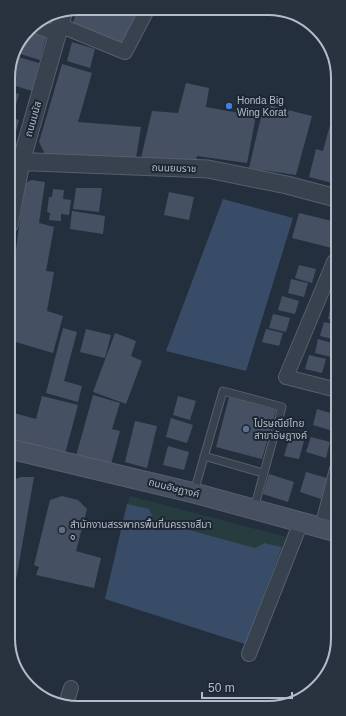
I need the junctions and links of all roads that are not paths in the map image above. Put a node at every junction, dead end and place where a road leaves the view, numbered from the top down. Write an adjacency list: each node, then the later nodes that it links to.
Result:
1 (144, 15): 2 (street)
2 (60, 24): 3 (street); 4 (street, ถนนมนัส)
3 (45, 25)
4 (15, 162): 5 (street, ถนนยมราช)
5 (331, 197)
6 (331, 269): 7 (street)
7 (331, 388)
8 (15, 451): 11 (main road, ถนนอัษฎางค์)
9 (204, 456): 10 (lane); 10 (lane); 11 (lane)
10 (263, 473): 12 (lane)
11 (194, 492): 12 (main road, ถนนอัษฎางค์)
12 (254, 509): 13 (main road, ถนนอัษฎางค์)
13 (301, 522): 14 (main road, ถนนอัษฎางค์); 15 (street)
14 (330, 530)
15 (249, 654)
16 (71, 688): 17 (street)
17 (67, 700)

